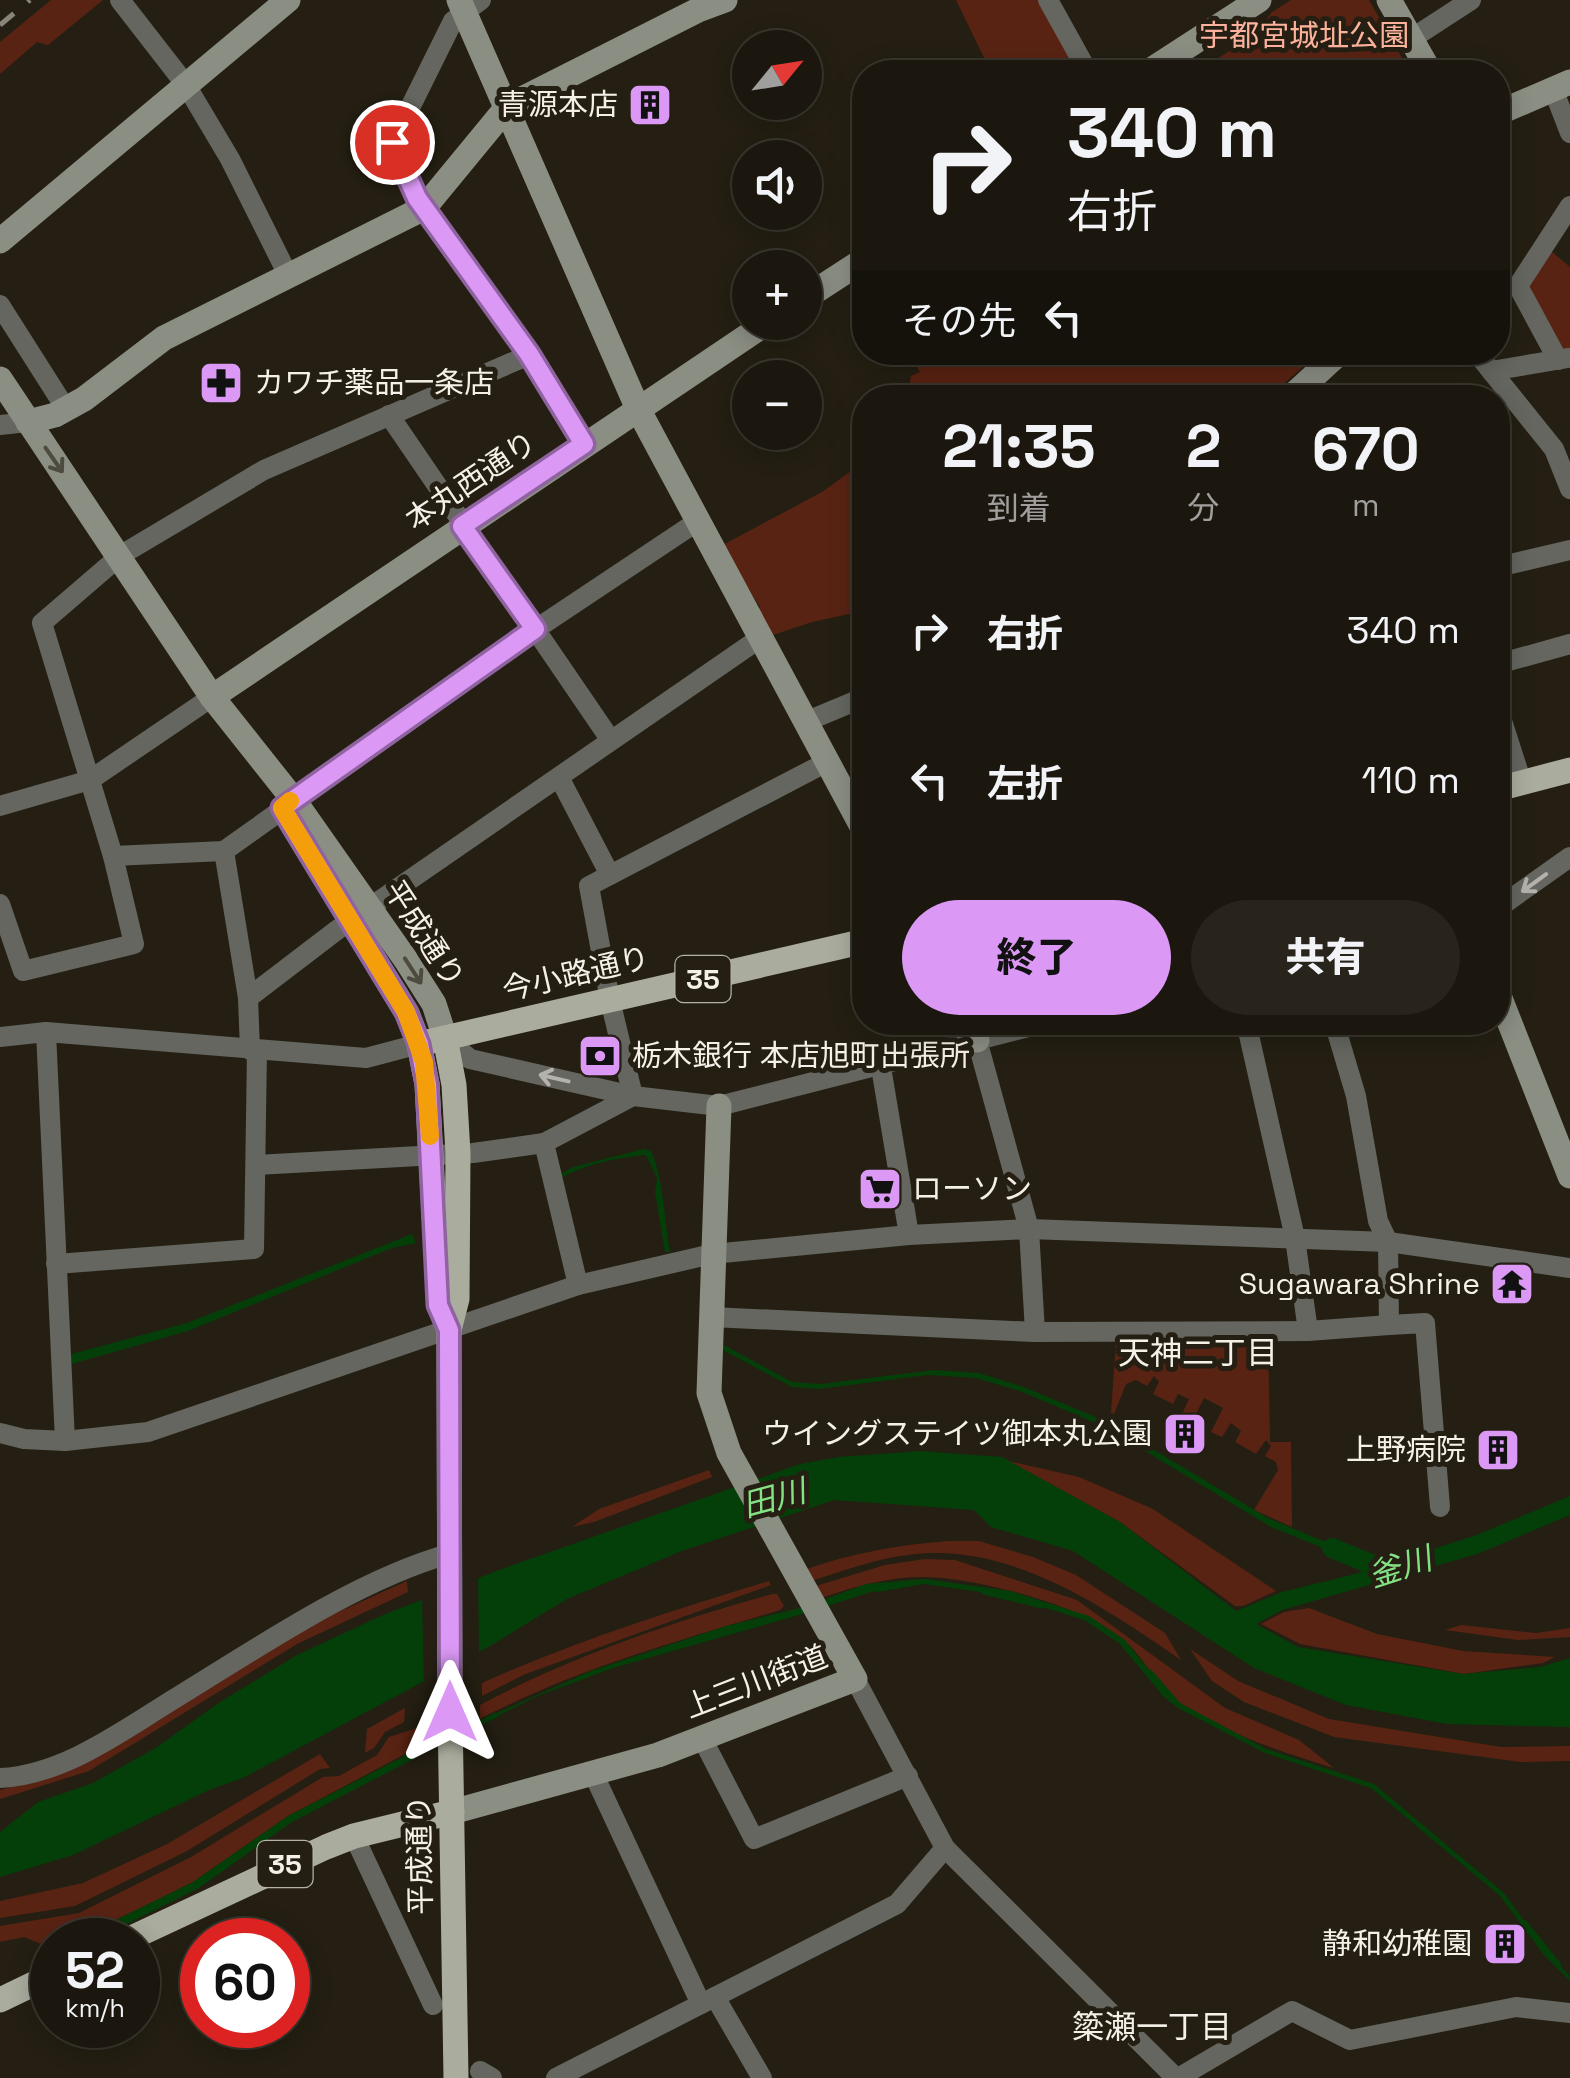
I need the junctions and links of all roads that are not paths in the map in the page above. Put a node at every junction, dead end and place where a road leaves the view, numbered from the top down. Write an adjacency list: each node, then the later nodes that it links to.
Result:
1 (120, 0): 13 (street)
2 (288, 0): 13 (street)
3 (726, 0): 15 (street)
4 (1048, 0): 10 (street)
5 (1259, 0): 11 (street)
6 (1389, 0): 9 (street)
7 (1470, 0): 9 (street)
8 (468, 3): 15 (street); 19 (street)
9 (1411, 39): 12 (street)
10 (1081, 60)
11 (1166, 60)
12 (1423, 60)
13 (186, 85): 20 (street); 22 (street)
14 (1561, 86): 16 (street); 17 (street)
15 (508, 106): 19 (street); 35 (street)
16 (1510, 109)
17 (1570, 133)
18 (1570, 206): 27 (street)
19 (424, 208): 22 (street); 26 (street)
20 (0, 241)
21 (852, 267): 23 (street)
22 (288, 275): 36 (street)
23 (822, 287)
24 (0, 304): 36 (street)
25 (741, 340): 35 (street, 本丸西通り)
26 (529, 354): 37 (street); 40 (street)
27 (1564, 359): 30 (street)
28 (1326, 365): 32 (street)
29 (1486, 365): 30 (street)
30 (1491, 371): 33 (street)
31 (0, 379): 38 (street, 平成通り)
32 (1304, 385)
33 (1502, 385)
34 (1510, 394): 41 (street)
35 (638, 408): 40 (street, 本丸西通り); 42 (street)
36 (66, 409): 38 (street)
37 (390, 415): 43 (street); 45 (street)
38 (28, 422): 39 (street); 45 (street, 平成通り, one-way to 45)
39 (0, 425)
40 (584, 444): 43 (street, 本丸西通り)
41 (1570, 489)
42 (698, 521): 47 (street); 48 (street)
43 (462, 526): 47 (street); 51 (street, 本丸西通り)
44 (1570, 550): 46 (street)
45 (121, 555): 51 (street, 平成通り); 58 (street)
46 (1510, 564)
47 (535, 629): 54 (street); 60 (street)
48 (760, 638): 53 (street); 54 (street)
49 (1570, 644): 50 (street)
50 (1510, 661)
51 (212, 697): 58 (street); 60 (street, 平成通り)
52 (852, 702): 53 (street)
53 (805, 722): 55 (street)
54 (610, 739): 57 (street)
55 (827, 762): 62 (street); 66 (street)
56 (1570, 770): 59 (main road)
57 (559, 777): 66 (street); 69 (street)
58 (90, 780): 61 (street); 64 (street)
59 (1510, 786)
60 (287, 804): 63 (street); 69 (street, 平成通り)
61 (0, 806)
62 (852, 808)
63 (224, 851): 64 (street); 71 (street)
64 (113, 856): 68 (street)
65 (1570, 857): 67 (street, one-way to 67)
66 (610, 876): 72 (street)
67 (1510, 900)
68 (0, 904)
69 (361, 915): 71 (street); 80 (street, 平成通り, one-way to 80); 81 (street, 平成通り)
70 (852, 944): 72 (main road, 今小路通り / 35)
71 (248, 998): 82 (street)
72 (610, 1000): 80 (main road, 今小路通り / 35); 84 (street)
73 (1510, 1024): 90 (street)
74 (46, 1032): 79 (street); 82 (street); 96 (street)
75 (962, 1035): 83 (street)
76 (973, 1035): 91 (street)
77 (1249, 1035): 93 (street)
78 (1338, 1035): 94 (street)
79 (0, 1038)
80 (445, 1038): 81 (main road, 今小路通り / 35); 84 (street, one-way to 80); 87 (main road, 平成通り)
81 (419, 1044): 82 (street); 88 (main road, 平成通り)
82 (254, 1050): 89 (street)
83 (881, 1067): 85 (street); 92 (street)
84 (632, 1096): 85 (street); 86 (street)
85 (719, 1106): 95 (street, 上三川街道)
86 (544, 1142): 87 (street); 98 (street)
87 (458, 1153): 88 (street); 101 (main road, 平成通り)
88 (432, 1154): 89 (street); 101 (main road, 平成通り)
89 (256, 1165): 96 (street)
90 (1570, 1176)
91 (1029, 1229): 92 (street); 93 (street); 103 (street)
92 (909, 1236): 95 (street)
93 (1295, 1238): 94 (street); 102 (street)
94 (1388, 1242): 97 (street); 100 (street)
95 (712, 1254): 98 (street); 99 (street, 上三川街道)
96 (56, 1264): 105 (street)
97 (1570, 1268)
98 (578, 1285): 101 (street)
99 (710, 1317): 103 (street); 108 (street, 上三川街道)
100 (1389, 1325): 102 (street); 106 (street)
101 (449, 1330): 105 (street); 107 (main road, 平成通り)
102 (1308, 1330): 103 (street)
103 (1035, 1332)
104 (0, 1432): 105 (street)
105 (65, 1441)
106 (1440, 1507)
107 (449, 1554): 112 (street); 113 (main road, 平成通り)
108 (855, 1679): 109 (street, 上三川街道); 111 (street)
109 (702, 1738): 110 (street, 上三川街道); 111 (street)
110 (593, 1774): 113 (street, 上三川街道); 119 (street)
111 (908, 1776): 115 (street)
112 (0, 1778)
113 (452, 1812): 114 (main road, 上三川街道 / 35); 122 (main road, 平成通り)
114 (354, 1836): 116 (main road, 上三川街道 / 35); 120 (street)
115 (945, 1848): 119 (street); 125 (street)
116 (160, 1924)
117 (30, 1986): 118 (main road)
118 (0, 2000)
119 (708, 2001): 123 (street); 124 (street)
120 (434, 2004)
121 (1570, 2013): 125 (street)
122 (476, 2076)
123 (559, 2078)
124 (762, 2078)
125 (1177, 2078)

